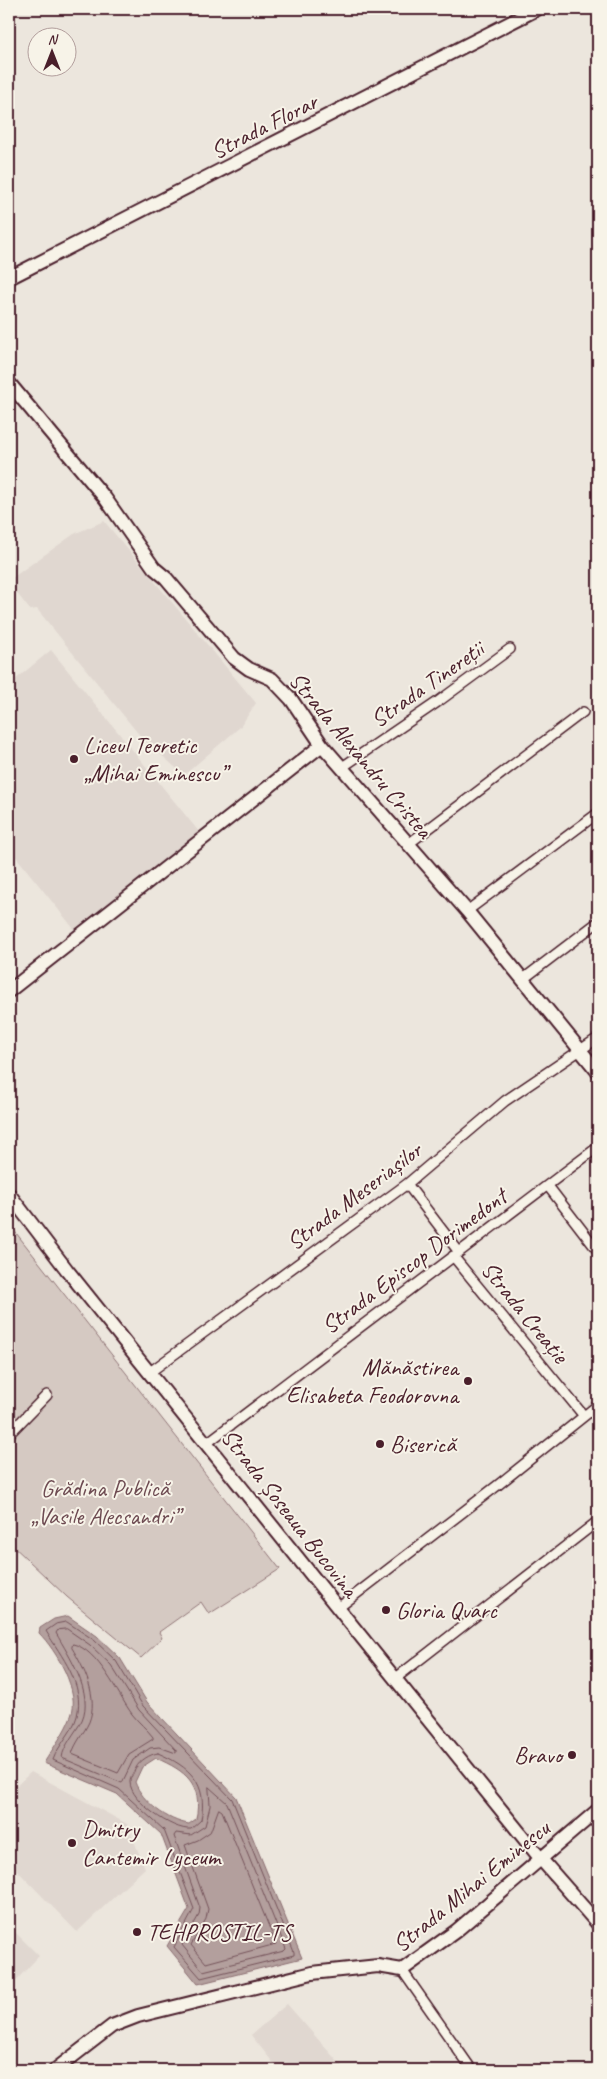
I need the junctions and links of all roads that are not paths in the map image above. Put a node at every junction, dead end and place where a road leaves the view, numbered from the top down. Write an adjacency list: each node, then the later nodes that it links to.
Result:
1 (537, 9): 2 (street, Strada Florar)
2 (9, 278)
3 (9, 383): 6 (street, Strada Alexandru Cristea)
4 (510, 649): 7 (street, Strada Tinereții)
5 (583, 712): 9 (street)
6 (322, 745): 7 (street, Strada Alexandru Cristea); 13 (street)
7 (341, 768): 9 (street, Strada Alexandru Cristea)
8 (598, 813): 10 (street)
9 (407, 845): 10 (street, Strada Alexandru Cristea)
10 (467, 911): 12 (street, Strada Alexandru Cristea)
11 (598, 922): 12 (street)
12 (522, 980): 15 (street, Strada Alexandru Cristea)
13 (9, 991)
14 (598, 1038): 15 (street, Strada Meseriașilor)
15 (581, 1051): 16 (street, Strada Alexandru Cristea); 18 (street, Strada Meseriașilor)
16 (598, 1072)
17 (598, 1148): 19 (street, Strada Episcop Dorimedont)
18 (407, 1184): 22 (street, Strada Creație); 23 (street, Strada Meseriașilor)
19 (548, 1186): 21 (street); 22 (street, Strada Episcop Dorimedont)
20 (9, 1194): 23 (street, Strada Șoseaua Bucovina)
21 (598, 1251)
22 (456, 1254): 26 (street, Strada Creație); 28 (street, Strada Episcop Dorimedont)
23 (150, 1372): 28 (street, Strada Șoseaua Bucovina)
24 (48, 1395): 27 (street)
25 (598, 1405): 26 (street)
26 (584, 1416): 30 (street)
27 (9, 1434)
28 (207, 1443): 30 (street, Strada Șoseaua Bucovina)
29 (598, 1521): 31 (street)
30 (338, 1608): 31 (street, Strada Șoseaua Bucovina)
31 (396, 1678): 33 (street, Strada Șoseaua Bucovina)
32 (598, 1810): 33 (street, Strada Mihai Eminescu)
33 (540, 1858): 34 (street, Strada Șoseaua Bucovina); 35 (street, Strada Mihai Eminescu)
34 (598, 1924)
35 (402, 1970): 36 (street, Strada Mihai Eminescu); 37 (street)
36 (55, 2070)
37 (472, 2070)

